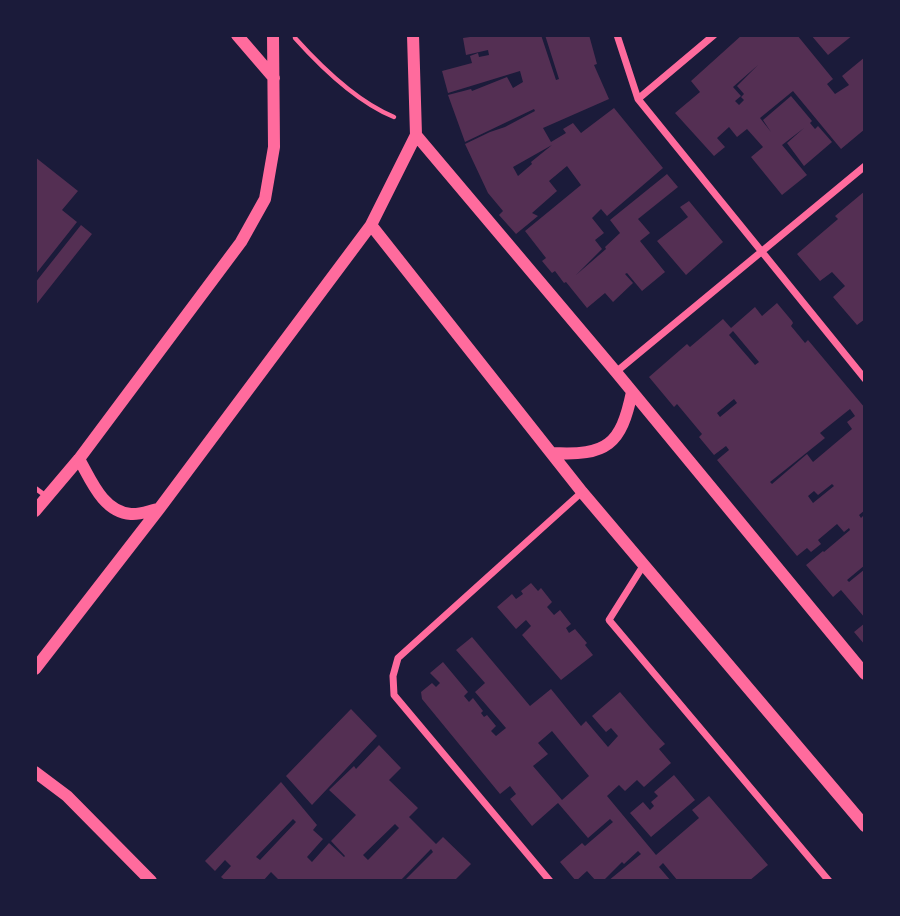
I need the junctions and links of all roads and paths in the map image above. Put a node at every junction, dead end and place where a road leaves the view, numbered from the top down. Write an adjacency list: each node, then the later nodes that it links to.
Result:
1 (237, 35): 7 (street)
2 (273, 35): 7 (street)
3 (292, 35): 9 (path)
4 (412, 35): 9 (street)
5 (617, 35): 8 (street)
6 (714, 35): 8 (street)
7 (274, 78): 17 (street)
8 (638, 99): 12 (street)
9 (416, 131): 11 (street); 13 (street)
10 (865, 166): 12 (street)
11 (370, 225): 16 (street); 21 (street)
12 (761, 252): 13 (street); 14 (street)
13 (616, 372): 15 (street)
14 (865, 379)
15 (632, 392): 16 (street); 25 (street)
16 (552, 453): 19 (street)
17 (79, 458): 20 (street); 21 (street)
18 (35, 488): 20 (lane)
19 (582, 492): 23 (street); 29 (street)
20 (47, 497): 22 (street)
21 (159, 509): 24 (street)
22 (35, 511)
23 (643, 566): 27 (street); 30 (street)
24 (35, 669)
25 (865, 674)
26 (35, 772): 28 (street)
27 (865, 826)
28 (151, 881)
29 (550, 881)
30 (830, 881)

